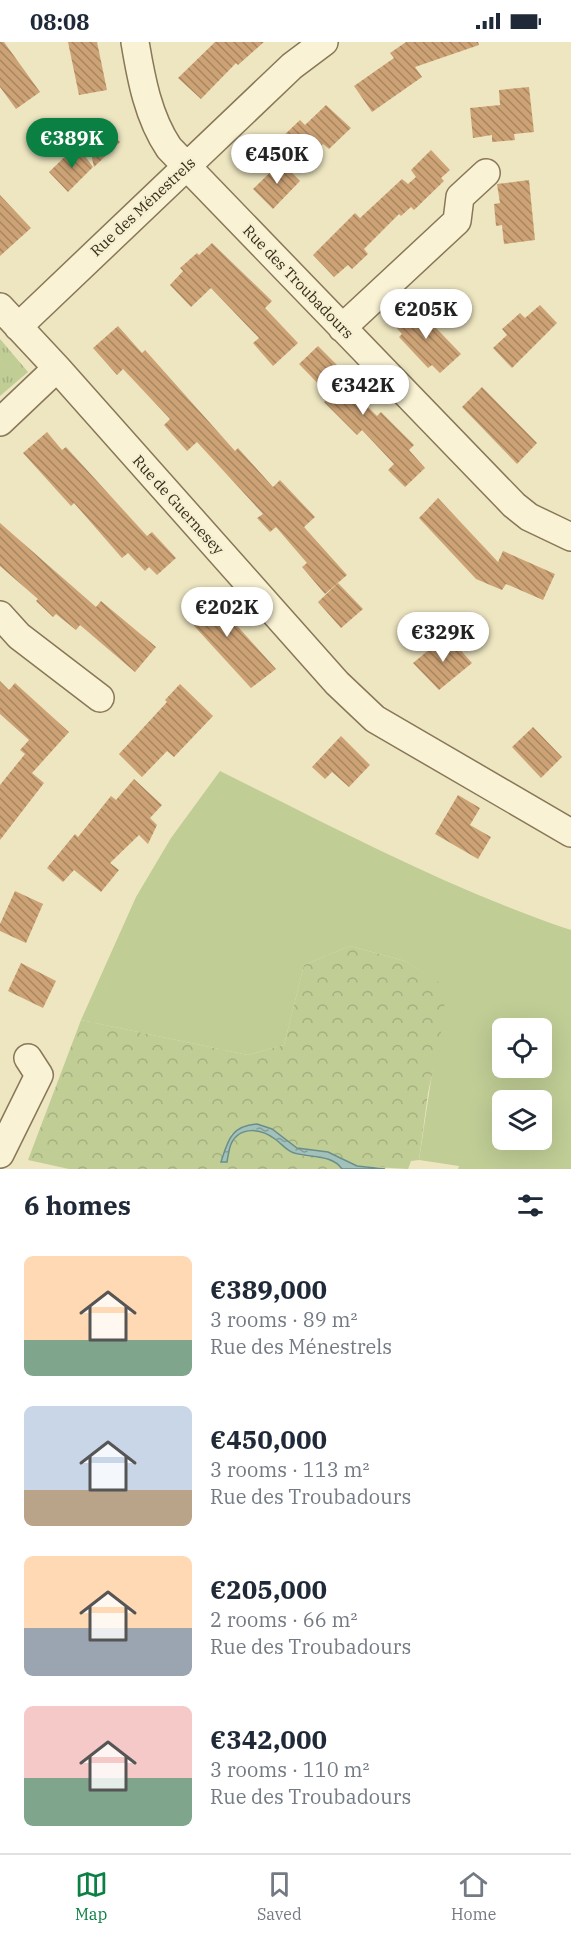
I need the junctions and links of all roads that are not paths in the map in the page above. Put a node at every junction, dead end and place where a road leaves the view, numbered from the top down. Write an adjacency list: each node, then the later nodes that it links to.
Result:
1 (135, 42): 3 (street, Rue des Troubadours)
2 (324, 42): 3 (street, Rue des Ménestrels)
3 (187, 166): 5 (street, Rue des Ménestrels); 6 (street, Rue des Troubadours)
4 (486, 173): 6 (street)
5 (9, 317): 7 (street, Rue de Guernesey)
6 (342, 328): 9 (street, Rue des Troubadours)
7 (57, 368): 8 (street); 12 (street, Rue de Guernesey)
8 (0, 422)
9 (571, 537)
10 (0, 615): 11 (street)
11 (100, 698)
12 (571, 833)
13 (28, 1058): 14 (street)
14 (0, 1154)

